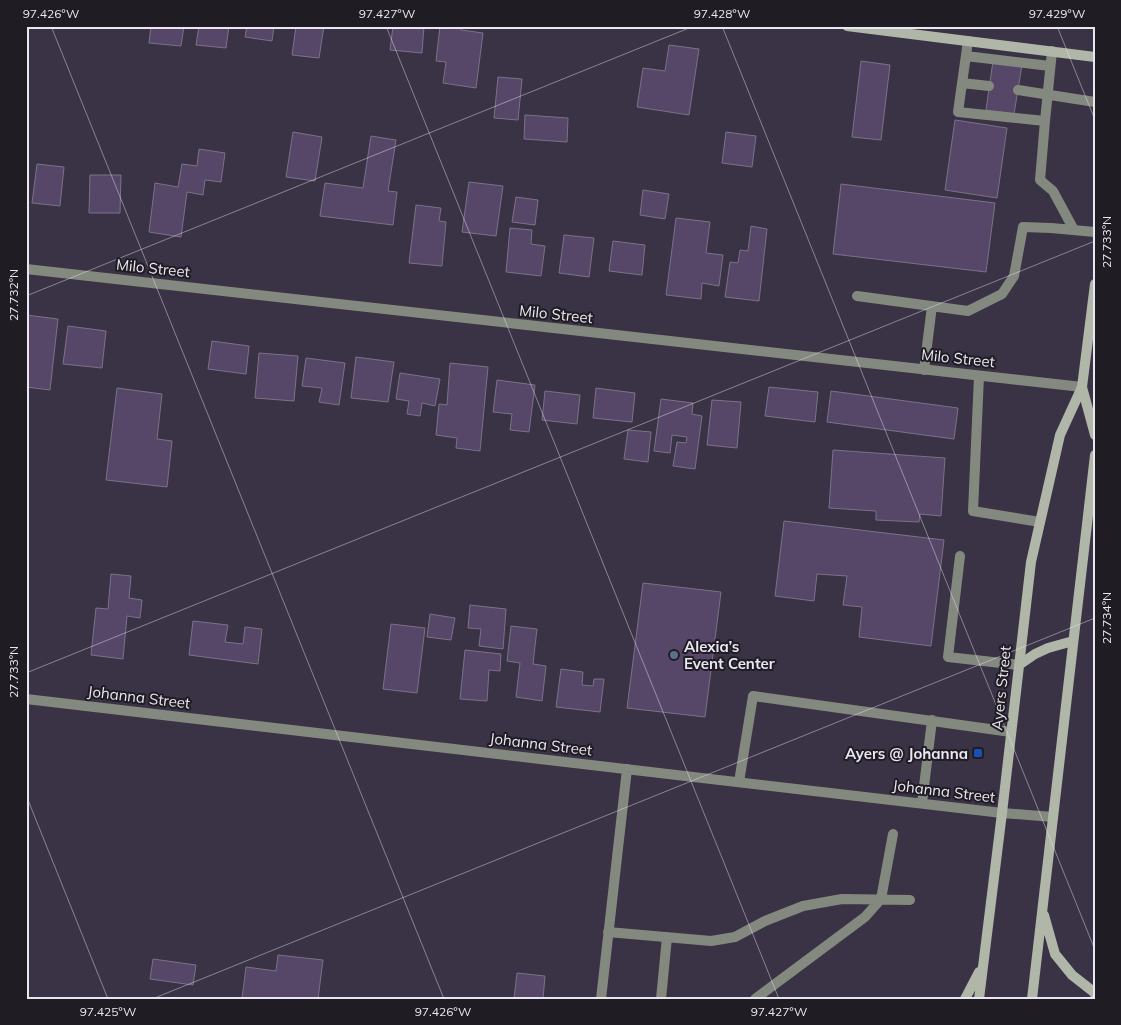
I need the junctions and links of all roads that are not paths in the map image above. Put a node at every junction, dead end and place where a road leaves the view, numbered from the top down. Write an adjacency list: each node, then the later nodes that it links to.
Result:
1 (847, 26): 2 (main road)
2 (968, 41): 3 (main road); 4 (street)
3 (1052, 51): 5 (main road); 6 (street)
4 (966, 56): 6 (street); 7 (street)
5 (1095, 57)
6 (1050, 66): 10 (street)
7 (962, 83): 8 (street); 12 (street)
8 (989, 86)
9 (1018, 90): 10 (street)
10 (1047, 94): 11 (street); 12 (street)
11 (1095, 102)
12 (1045, 121): 13 (street)
13 (1074, 230): 14 (street); 18 (street)
14 (1095, 232)
15 (26, 269): 19 (street, Milo Street)
16 (1095, 284): 21 (main road, Ayers Street)
17 (857, 296): 18 (street)
18 (932, 306): 19 (street)
19 (924, 370): 20 (street, Milo Street)
20 (979, 376): 21 (street, Milo Street); 24 (street)
21 (1082, 388): 22 (main road, Ayers Street); 24 (main road, Ayers Street)
22 (1095, 435)
23 (1095, 456): 26 (main road)
24 (1040, 522): 27 (main road, Ayers Street)
25 (960, 556): 27 (street)
26 (1073, 641): 27 (main road); 35 (main road)
27 (1019, 665): 30 (main road, Ayers Street)
28 (26, 700): 31 (street, Johanna Street)
29 (932, 720): 30 (street); 32 (street); 33 (street)
30 (1011, 732): 34 (main road, Ayers Street)
31 (627, 769): 32 (street, Johanna Street); 40 (street)
32 (739, 782): 33 (street, Johanna Street)
33 (922, 804): 34 (street, Johanna Street)
34 (1002, 813): 35 (street, Johanna Street); 42 (main road, Ayers Street)
35 (1053, 817): 39 (main road)
36 (893, 834): 37 (street)
37 (881, 899): 38 (street); 41 (street); 46 (street)
38 (910, 900)
39 (1042, 910): 43 (main road); 49 (main road)
40 (608, 932): 41 (street); 44 (street)
41 (668, 938): 45 (street)
42 (982, 967): 47 (main road); 48 (main road, Ayers Street)
43 (1095, 993)
44 (601, 999)
45 (661, 999)
46 (755, 999)
47 (964, 999)
48 (979, 999)
49 (1032, 999)

